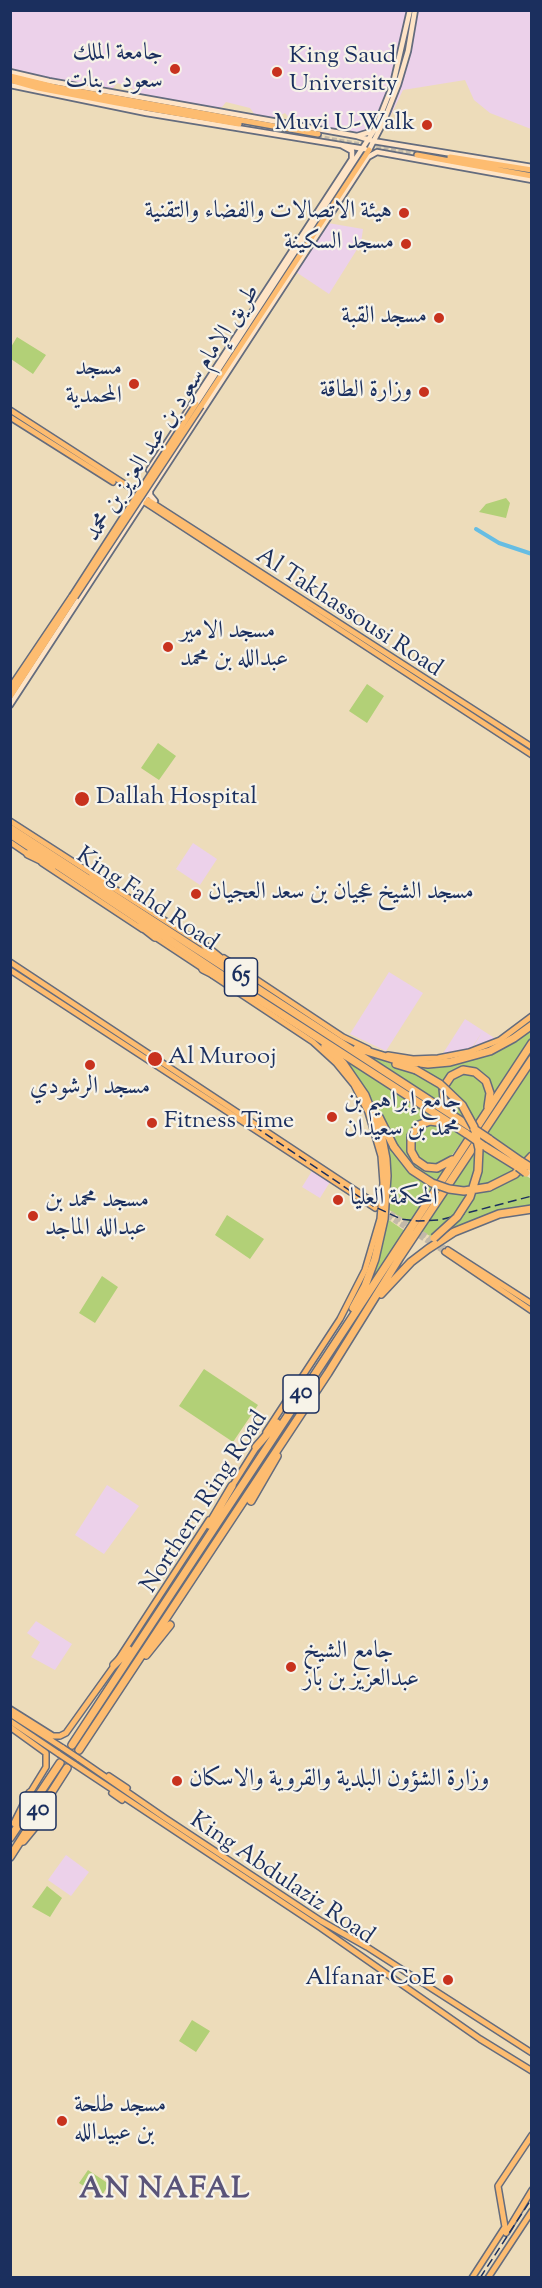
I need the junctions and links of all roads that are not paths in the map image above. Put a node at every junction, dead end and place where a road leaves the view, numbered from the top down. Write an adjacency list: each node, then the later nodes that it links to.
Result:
1 (410, 10): 8 (main road)
2 (415, 10): 8 (main road)
3 (10, 78): 4 (main road); 5 (main road); 6 (main road); 7 (main road)
4 (94, 90): 5 (main road); 11 (main road)
5 (115, 98): 11 (main road)
6 (134, 111): 7 (main road); 11 (main road)
7 (162, 111): 11 (main road)
8 (386, 111): 9 (main road); 10 (main road)
9 (383, 123): 13 (main road); 14 (main road)
10 (375, 129): 12 (main road); 13 (main road)
11 (317, 135): 12 (main road); 15 (main road)
12 (357, 136): 13 (main road)
13 (370, 141): 14 (main road); 16 (main road)
14 (392, 143): 18 (main road)
15 (342, 145): 16 (main road); 22 (main road)
16 (366, 149): 17 (main road); 19 (main road, طريق الإمام سعود بن عبد العزيز بن محمد); 23 (main road, طريق الإمام سعود بن عبد العزيز بن محمد)
17 (377, 152): 18 (main road); 24 (main road)
18 (418, 153): 20 (main road); 21 (main road)
19 (352, 166): 22 (main road); 25 (main road, طريق الإمام سعود بن عبد العزيز بن محمد)
20 (531, 169)
21 (531, 178)
22 (337, 180): 26 (main road)
23 (348, 181): 24 (main road); 29 (main road, طريق الإمام سعود بن عبد العزيز بن محمد)
24 (331, 214): 28 (main road)
25 (272, 289): 26 (main road); 29 (main road, طريق الإمام سعود بن عبد العزيز بن محمد)
26 (245, 322): 27 (main road)
27 (225, 354): 29 (main road); 32 (main road)
28 (236, 359): 29 (main road); 33 (main road)
29 (216, 379): 36 (main road, طريق الإمام سعود بن عبد العزيز بن محمد, bridge)
30 (10, 410): 31 (main road)
31 (10, 417)
32 (149, 470)
33 (150, 489): 34 (main road); 35 (main road)
34 (149, 501): 41 (main road, Al Takhassousi Road); 42 (main road, Al Takhassousi Road)
35 (89, 587): 37 (main road); 40 (main road)
36 (74, 597): 37 (main road, طريق الإمام سعود بن عبد العزيز بن محمد); 38 (main road, طريق الإمام سعود بن عبد العزيز بن محمد)
37 (55, 629): 39 (main road, طريق الإمام سعود بن عبد العزيز بن محمد)
38 (10, 688)
39 (10, 698)
40 (10, 705)
41 (531, 747)
42 (531, 755)
43 (10, 821): 50 (main road)
44 (10, 828): 47 (highway, King Fahd Road / 65)
45 (10, 834): 49 (highway, King Fahd Road / 65)
46 (10, 842): 48 (main road)
47 (46, 851): 50 (highway); 57 (highway, King Fahd Road / 65)
48 (28, 854): 49 (highway); 52 (main road)
49 (80, 880): 51 (highway, King Fahd Road / 65)
50 (109, 885): 53 (main road)
51 (109, 900): 52 (highway); 58 (highway, King Fahd Road / 65)
52 (155, 937): 55 (main road)
53 (205, 946): 57 (highway); 59 (main road)
54 (10, 962): 56 (main road)
55 (203, 969): 58 (highway); 80 (main road)
56 (10, 970)
57 (261, 990): 60 (highway, King Fahd Road / 65)
58 (258, 999): 62 (highway, King Fahd Road / 65)
59 (531, 1016)
60 (312, 1022): 64 (highway); 68 (highway, King Fahd Road / 65)
61 (531, 1025): 64 (highway)
62 (305, 1029): 66 (highway); 69 (highway, King Fahd Road / 65)
63 (531, 1043): 67 (highway, Northern Ring Road / 40)
64 (363, 1051): 76 (highway, bridge)
65 (531, 1059): 76 (highway, Northern Ring Road / 40)
66 (365, 1095): 71 (highway, bridge); 77 (highway)
67 (487, 1111): 68 (highway); 70 (highway, Northern Ring Road / 40)
68 (460, 1120): 69 (highway, King Fahd Road / 65)
69 (467, 1131): 70 (highway, 65); 72 (highway, King Fahd Road / 65, bridge)
70 (458, 1154): 77 (highway, Northern Ring Road / 40)
71 (531, 1156)
72 (530, 1171)
73 (531, 1209): 76 (highway)
74 (531, 1304): 75 (main road)
75 (531, 1311)
76 (363, 1317): 79 (highway, Northern Ring Road / 40)
77 (328, 1354): 78 (highway, Northern Ring Road / 40)
78 (302, 1394): 80 (highway); 83 (highway, Northern Ring Road / 40)
79 (301, 1412): 82 (highway); 87 (highway, Northern Ring Road / 40)
80 (256, 1447): 81 (main road)
81 (232, 1486): 83 (highway); 86 (main road)
82 (251, 1501)
83 (195, 1554): 85 (highway, Northern Ring Road / 40)
84 (170, 1624): 87 (highway)
85 (143, 1635): 86 (highway); 89 (highway, Northern Ring Road / 40)
86 (114, 1665): 88 (main road)
87 (132, 1669): 90 (highway, Northern Ring Road / 40)
88 (11, 1718): 90 (main road, King Abdulaziz Road, bridge); 92 (main road, King Abdulaziz Road, bridge); 97 (main road)
89 (72, 1744)
90 (78, 1754): 93 (main road, King Abdulaziz Road)
91 (60, 1763): 100 (highway, 40)
92 (70, 1766): 94 (main road, King Abdulaziz Road); 101 (highway, 40)
93 (93, 1768): 95 (main road); 96 (main road, King Abdulaziz Road)
94 (88, 1773): 96 (main road, King Abdulaziz Road); 98 (main road)
95 (127, 1788)
96 (118, 1790): 102 (main road, King Abdulaziz Road)
97 (30, 1793): 100 (highway)
98 (122, 1800)
99 (51, 1808): 101 (highway)
100 (10, 1836)
101 (10, 1857)
102 (321, 1924): 103 (main road, King Abdulaziz Road); 104 (main road, King Abdulaziz Road)
103 (394, 1965): 104 (main road); 105 (main road, King Abdulaziz Road)
104 (387, 1974): 106 (main road, King Abdulaziz Road)
105 (531, 2053)
106 (531, 2070)
107 (531, 2135): 110 (main road)
108 (531, 2190): 110 (main road)
109 (531, 2211): 111 (main road)
110 (474, 2277)
111 (488, 2277)

